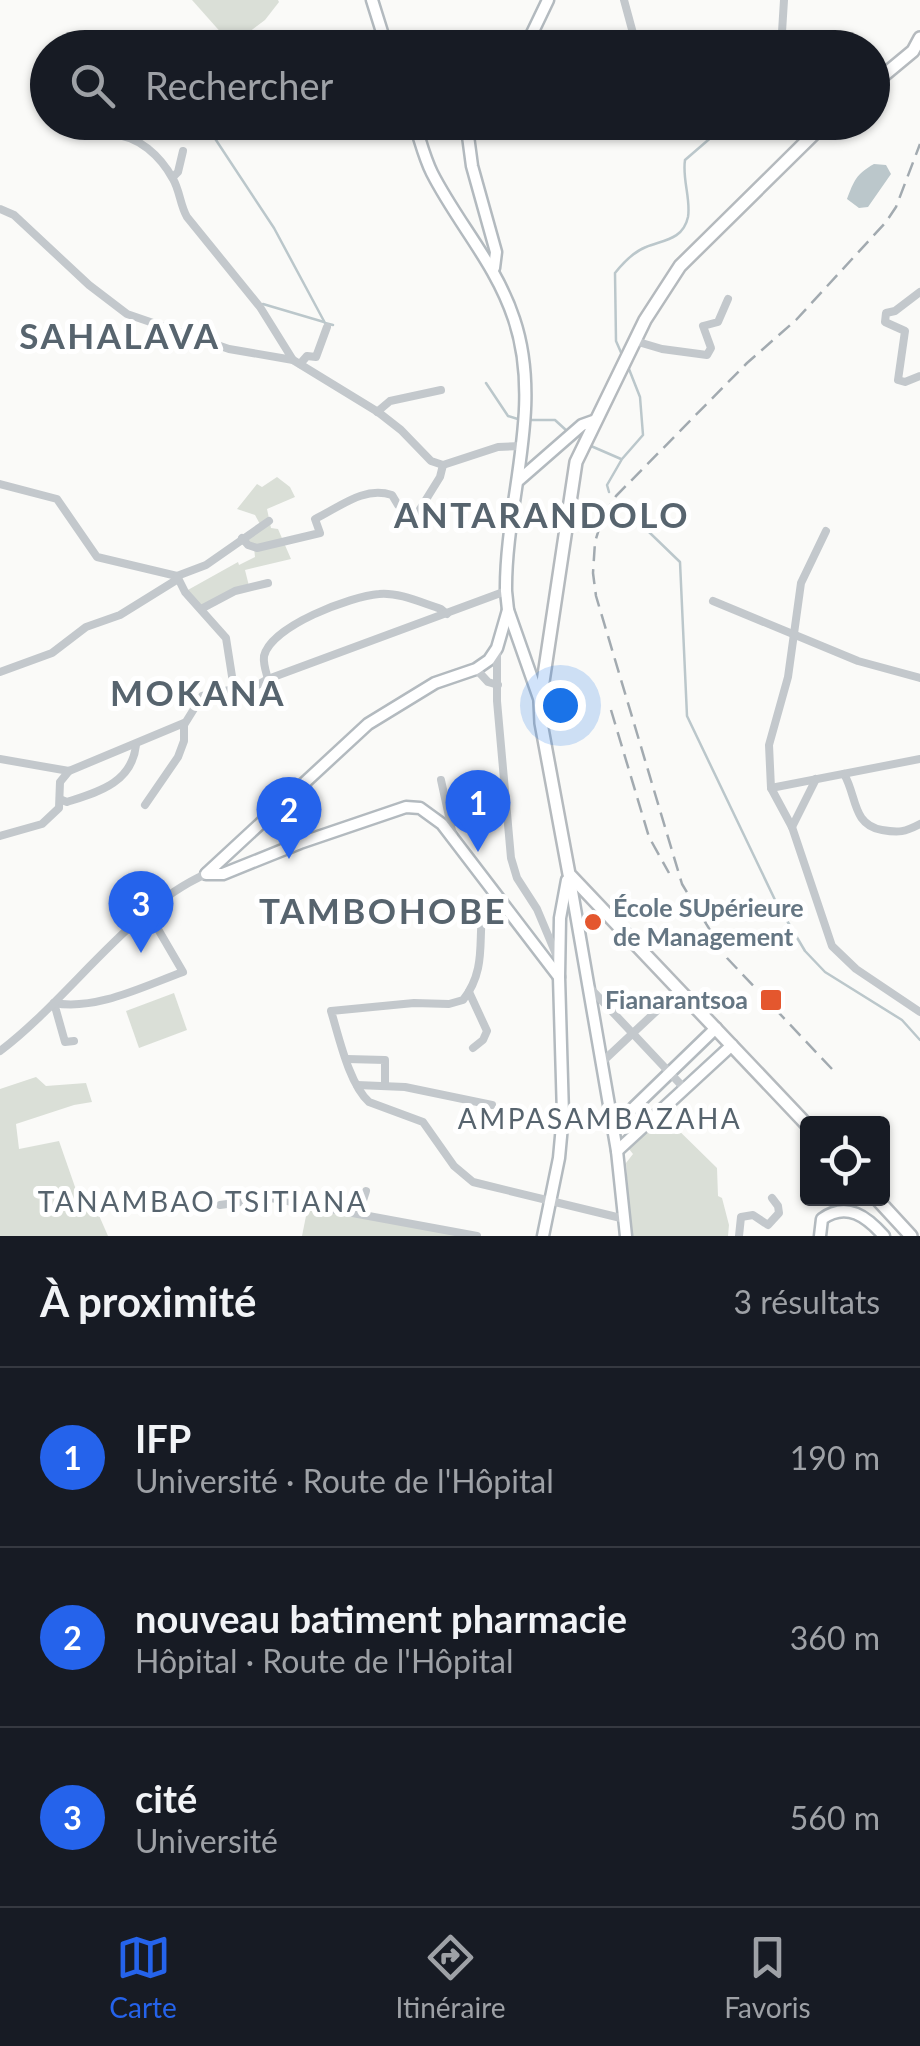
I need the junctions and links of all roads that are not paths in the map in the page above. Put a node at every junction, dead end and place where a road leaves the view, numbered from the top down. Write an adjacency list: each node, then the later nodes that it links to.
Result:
1 (372, 0): 5 (street)
2 (548, 0): 6 (street)
3 (624, 0): 7 (street)
4 (784, 0): 8 (street)
5 (381, 30)
6 (534, 30)
7 (632, 30)
8 (782, 30)
9 (920, 38): 10 (main road)
10 (890, 70)
11 (137, 140): 16 (street)
12 (421, 140): 18 (street)
13 (469, 140): 18 (street)
14 (806, 140): 22 (main road)
15 (183, 151): 16 (street)
16 (173, 177): 23 (street)
17 (0, 209): 23 (street)
18 (494, 269): 28 (street)
19 (920, 292): 24 (street)
20 (728, 299): 22 (street)
21 (327, 327): 23 (street)
22 (635, 341): 27 (main road)
23 (296, 362): 26 (street)
24 (920, 376)
25 (441, 390): 26 (street)
26 (378, 413): 29 (street)
27 (596, 420): 30 (street); 50 (main road)
28 (522, 446): 29 (street); 30 (street)
29 (444, 465): 34 (street)
30 (519, 480): 37 (street)
31 (0, 484): 35 (street)
32 (269, 521): 34 (street)
33 (826, 531): 42 (street)
34 (242, 538): 35 (street)
35 (178, 578): 39 (street); 45 (street)
36 (268, 583): 39 (street)
37 (506, 591): 40 (street); 41 (street)
38 (713, 601): 42 (street)
39 (202, 609): 49 (street)
40 (508, 610): 43 (street); 50 (street)
41 (447, 614): 47 (street); 47 (street)
42 (794, 636): 46 (street); 59 (street)
43 (498, 648): 44 (street); 48 (street)
44 (476, 668): 48 (street); 66 (street)
45 (0, 672)
46 (920, 678)
47 (268, 680): 49 (street)
48 (498, 685): 70 (street)
49 (234, 689): 51 (street)
50 (540, 702): 67 (main road)
51 (186, 722): 52 (street); 61 (street)
52 (136, 744): 55 (street); 60 (street)
53 (0, 759): 55 (street)
54 (920, 760): 56 (street)
55 (69, 771): 60 (street)
56 (844, 774): 57 (street); 63 (street)
57 (816, 779): 59 (street); 62 (street)
58 (442, 780): 65 (street)
59 (770, 788): 62 (street)
60 (62, 800): 64 (street)
61 (144, 806)
62 (792, 827): 76 (street)
63 (918, 828)
64 (0, 836)
65 (453, 837): 66 (street); 68 (street)
66 (206, 874): 69 (street)
67 (569, 874): 70 (street); 72 (street); 73 (main road)
68 (494, 892): 71 (street); 74 (street)
69 (148, 912): 75 (street); 75 (street)
70 (560, 962): 71 (street)
71 (559, 976): 96 (street)
72 (587, 984): 78 (street); 84 (street)
73 (680, 989): 77 (main road); 78 (street)
74 (469, 992): 81 (street); 83 (street)
75 (54, 1002): 79 (street); 82 (street)
76 (920, 1012)
77 (716, 1028): 80 (main road); 85 (street)
78 (633, 1034): 84 (street); 85 (street)
79 (74, 1041)
80 (732, 1045): 88 (street); 90 (main road)
81 (473, 1048)
82 (0, 1051)
83 (348, 1059): 86 (street); 87 (street)
84 (601, 1064): 91 (street)
85 (670, 1073): 88 (street); 91 (street)
86 (385, 1085): 87 (street); 89 (street)
87 (357, 1086): 96 (street)
88 (686, 1089): 92 (street)
89 (492, 1105)
90 (800, 1117)
91 (617, 1118): 92 (street); 93 (street)
92 (630, 1142): 93 (street)
93 (617, 1151): 100 (street)
94 (366, 1191): 99 (street)
95 (772, 1198): 104 (street)
96 (550, 1200): 100 (street); 102 (street)
97 (220, 1205): 99 (street)
98 (883, 1206): 107 (main road)
99 (359, 1213): 101 (street)
100 (625, 1218): 103 (street)
101 (477, 1236)
102 (543, 1236)
103 (626, 1236)
104 (740, 1236)
105 (820, 1236): 106 (street)
106 (884, 1236)
107 (911, 1236)

